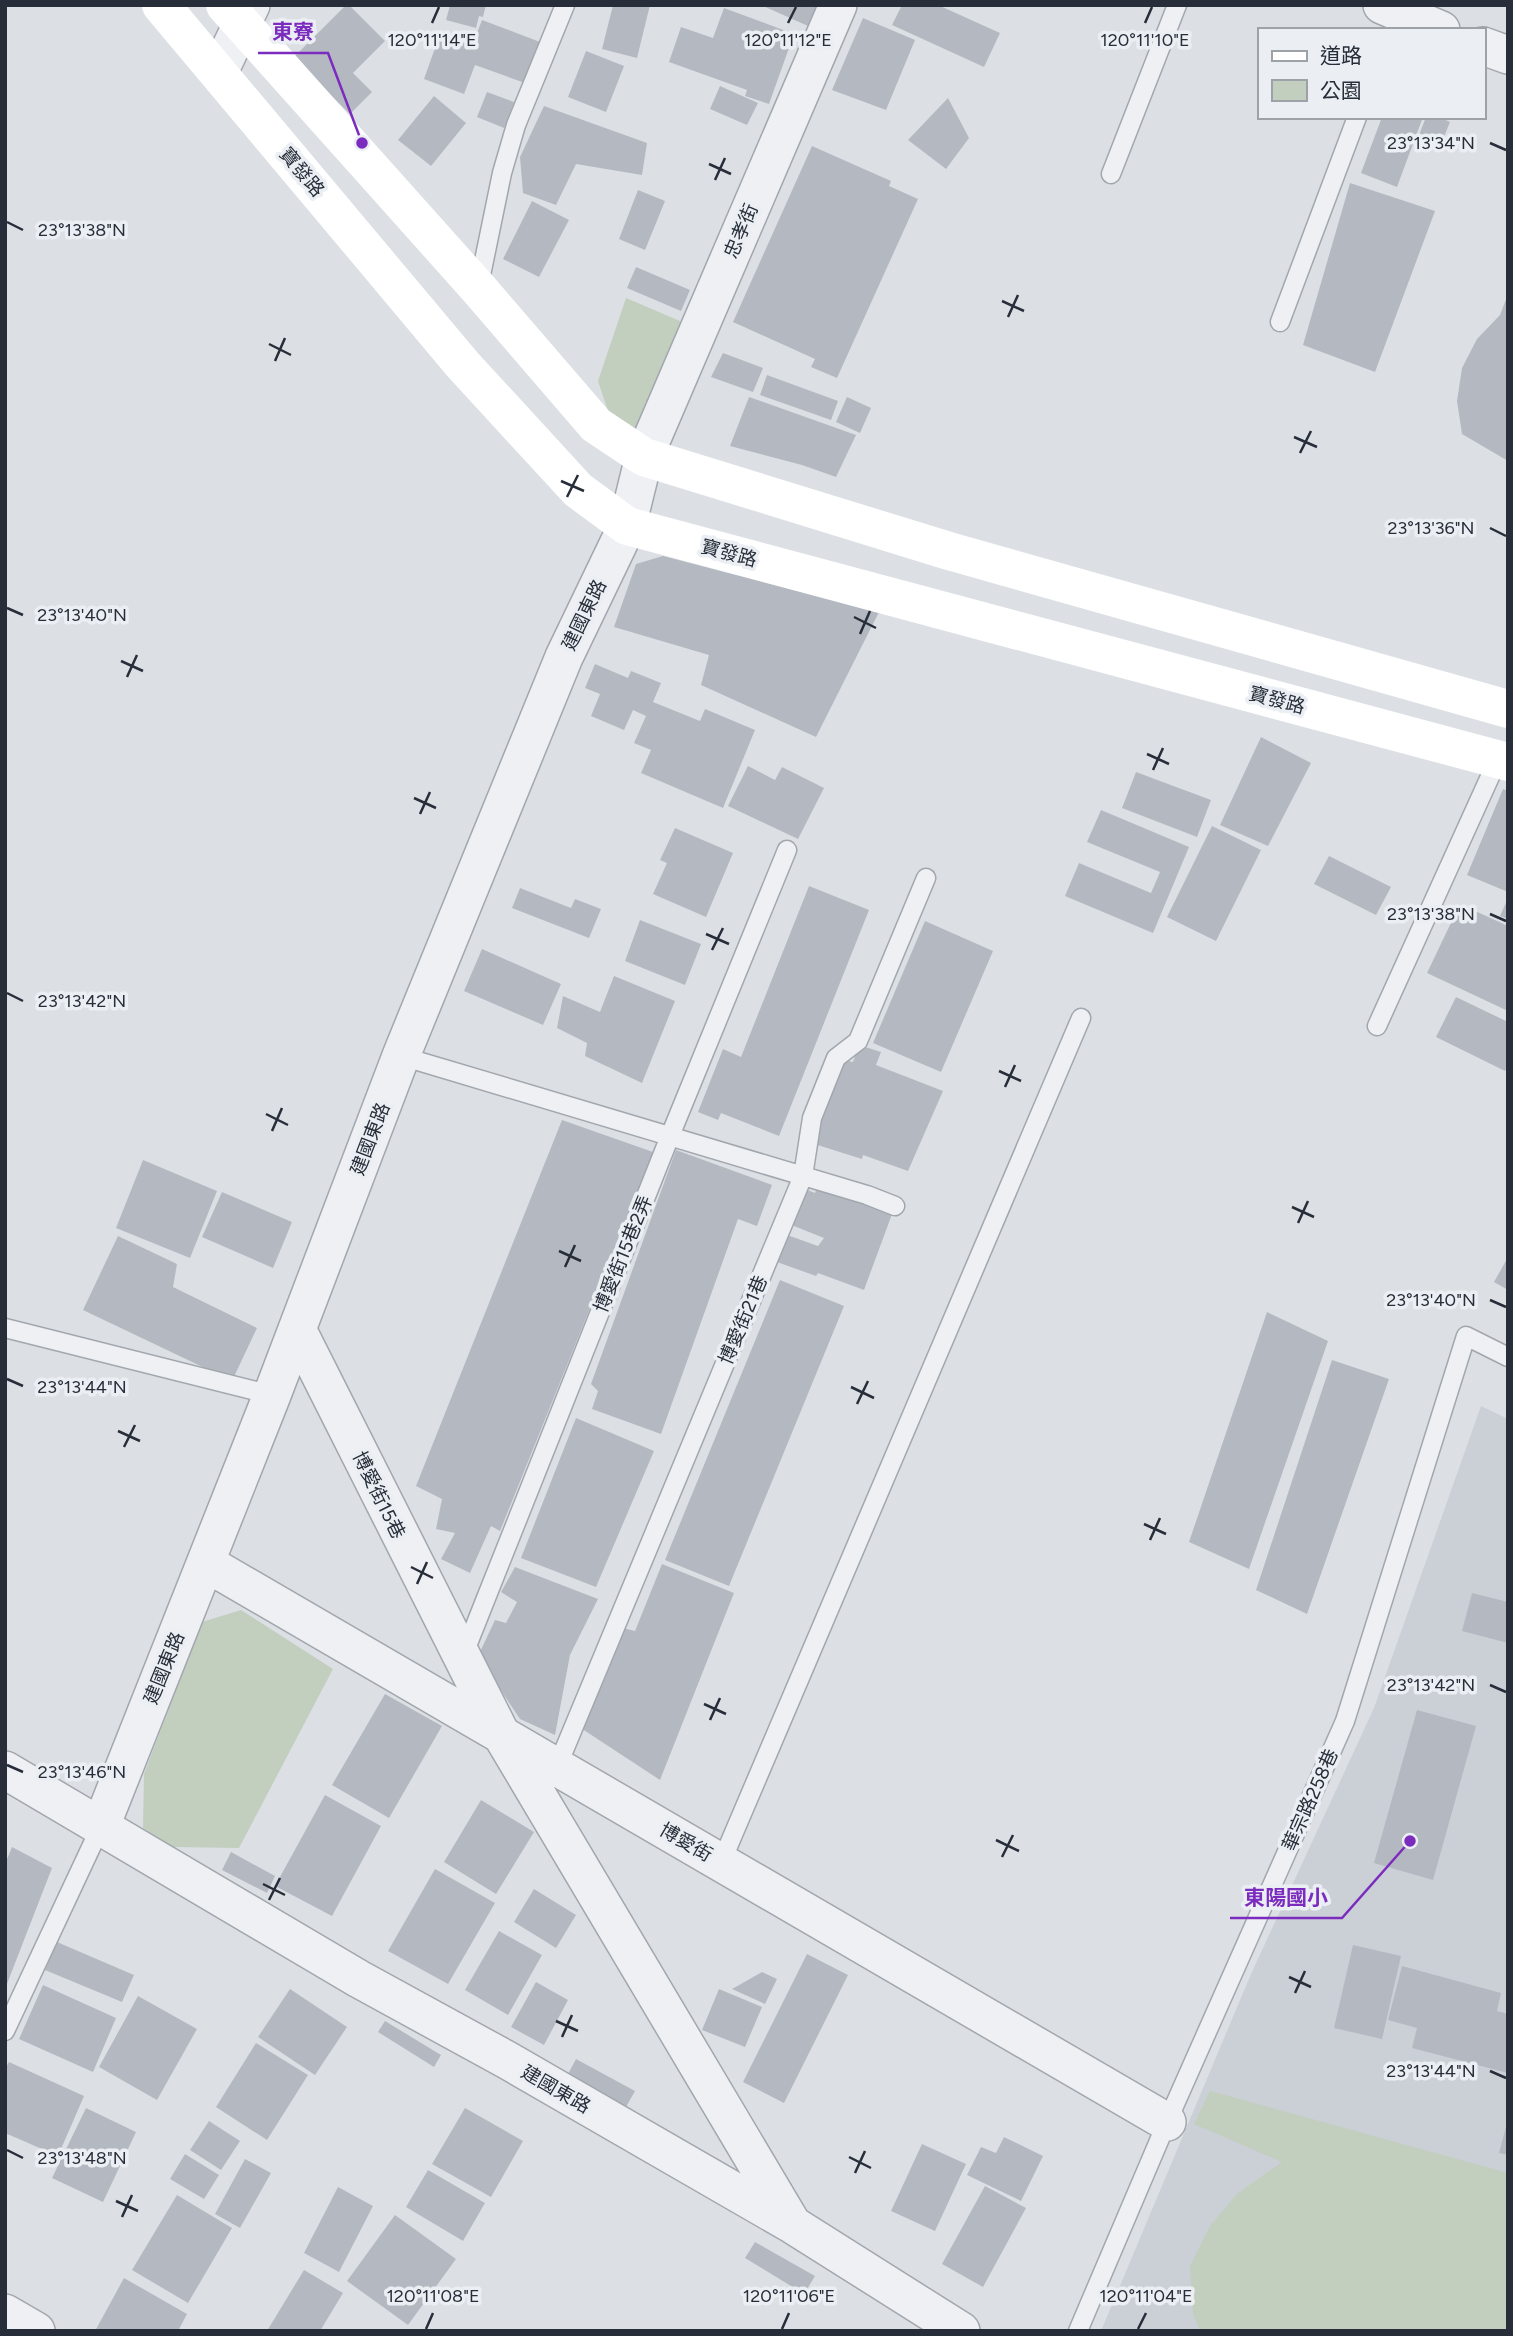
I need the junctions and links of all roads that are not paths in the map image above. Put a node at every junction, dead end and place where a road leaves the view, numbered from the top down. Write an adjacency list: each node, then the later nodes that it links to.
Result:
1 (161, 5): 10 (main road, 寶發路)
2 (565, 5): 13 (lane)
3 (838, 5): 15 (street, 忠孝街)
4 (1177, 5): 12 (lane)
5 (239, 12): 10 (street); 13 (main road)
6 (1389, 16): 7 (street)
7 (1434, 28)
8 (1485, 47): 9 (street)
9 (1508, 55)
10 (219, 72): 16 (main road, 寶發路)
11 (1356, 119): 14 (lane)
12 (1111, 174)
13 (478, 288): 15 (main road)
14 (1280, 322)
15 (644, 457): 16 (street, 建國東路); 17 (main road)
16 (627, 526): 18 (main road, 寶發路); 23 (street, 建國東路)
17 (1508, 709)
18 (1503, 761): 22 (lane)
19 (787, 850): 24 (lane, 博愛街15巷2弄)
20 (926, 878): 25 (lane, 博愛街21巷)
21 (1080, 1018): 37 (lane)
22 (1377, 1026)
23 (401, 1056): 24 (lane); 28 (street, 建國東路)
24 (670, 1136): 25 (lane); 32 (lane, 博愛街15巷2弄)
25 (803, 1176): 26 (lane); 34 (lane, 博愛街21巷)
26 (895, 1206)
27 (5, 1328): 30 (lane)
28 (297, 1329): 30 (street, 建國東路); 32 (street, 博愛街15巷)
29 (1508, 1357): 39 (lane, 華宗路258巷)
30 (272, 1395): 31 (street, 建國東路)
31 (205, 1563): 33 (street, 博愛街); 36 (street, 建國東路)
32 (462, 1658): 33 (street, 博愛街15巷)
33 (501, 1734): 34 (street, 博愛街); 40 (street, 建國東路)
34 (557, 1767): 37 (street, 博愛街)
35 (5, 1770): 36 (street, 建國東路)
36 (102, 1826): 38 (lane); 40 (street, 建國東路)
37 (721, 1863): 39 (street, 博愛街)
38 (5, 2031)
39 (1167, 2122): 44 (lane, 華宗路258巷)
40 (793, 2225): 43 (street, 建國東路)
41 (5, 2313): 42 (street)
42 (36, 2331)
43 (961, 2331)
44 (1078, 2331)

